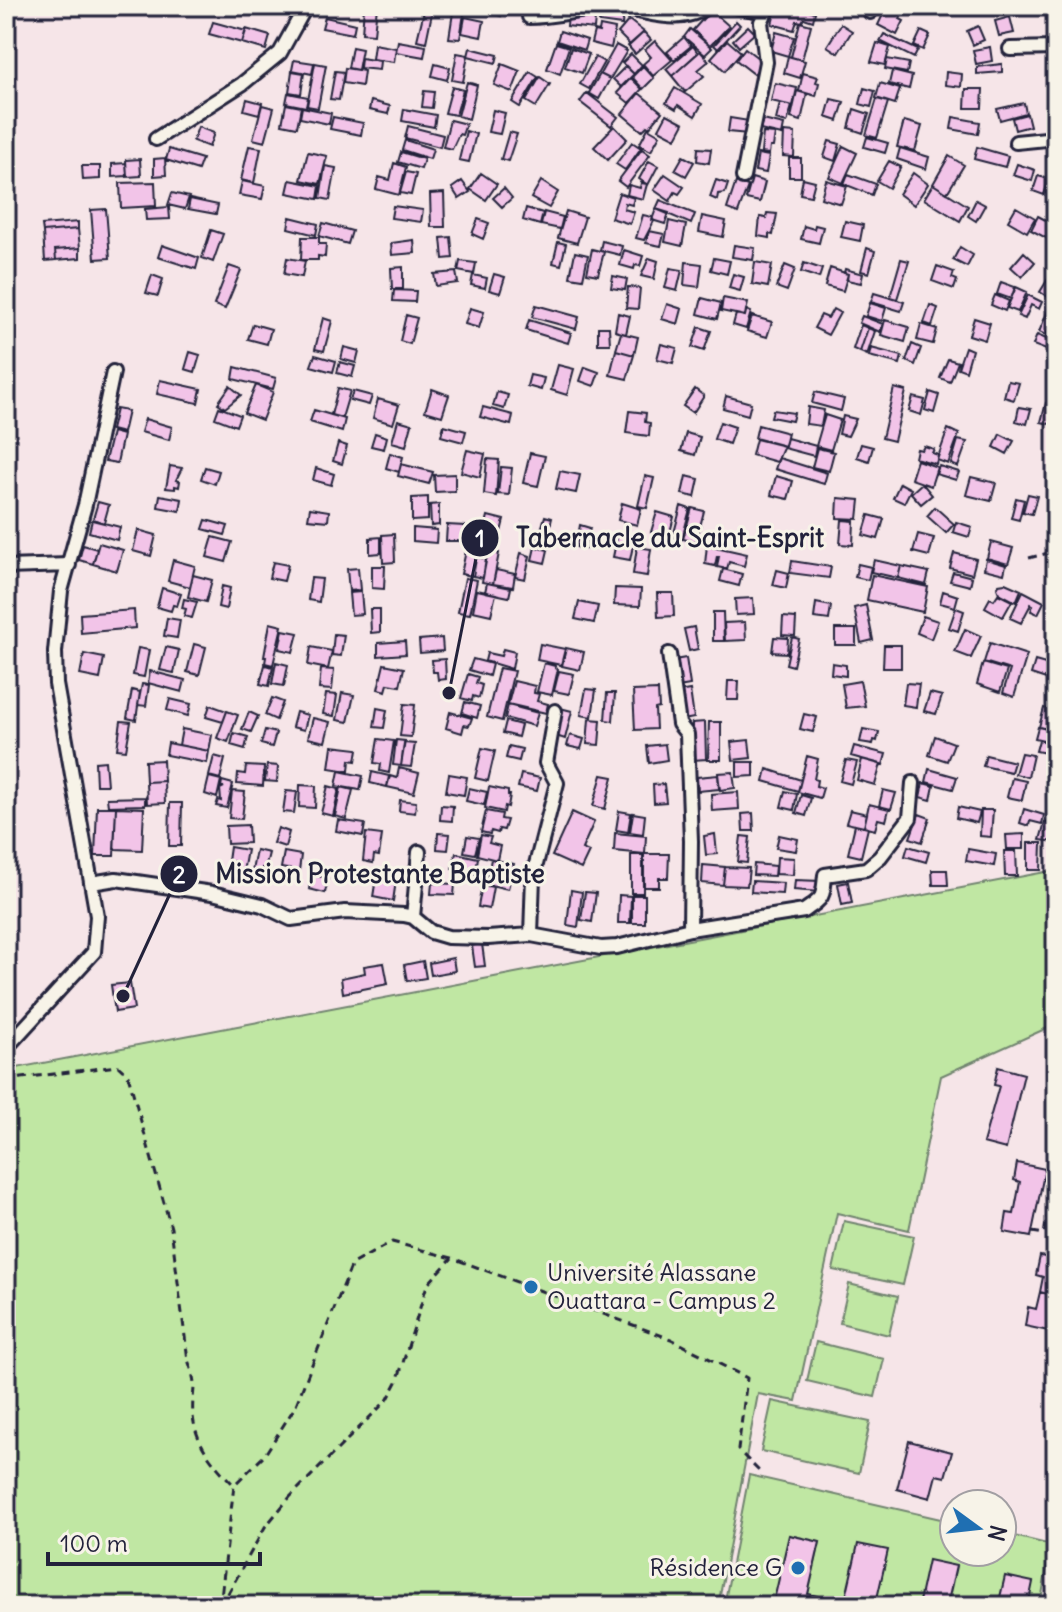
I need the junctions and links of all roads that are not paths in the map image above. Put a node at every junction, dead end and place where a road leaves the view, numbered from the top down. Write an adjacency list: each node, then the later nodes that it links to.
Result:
1 (306, 6): 9 (street)
2 (708, 6): 5 (street)
3 (733, 6): 4 (street)
4 (767, 9): 11 (street)
5 (529, 17)
6 (1056, 48): 7 (street)
7 (1010, 49)
8 (1056, 138): 10 (street)
9 (156, 139)
10 (1016, 142)
11 (743, 177)
12 (113, 372): 13 (street)
13 (69, 565): 14 (street); 19 (street)
14 (6, 567)
15 (669, 654): 21 (street)
16 (555, 711): 22 (street)
17 (913, 783): 21 (street)
18 (419, 852): 20 (street)
19 (91, 883): 20 (street); 23 (street)
20 (413, 917): 22 (street)
21 (690, 929): 22 (street)
22 (531, 935)
23 (6, 1048)

